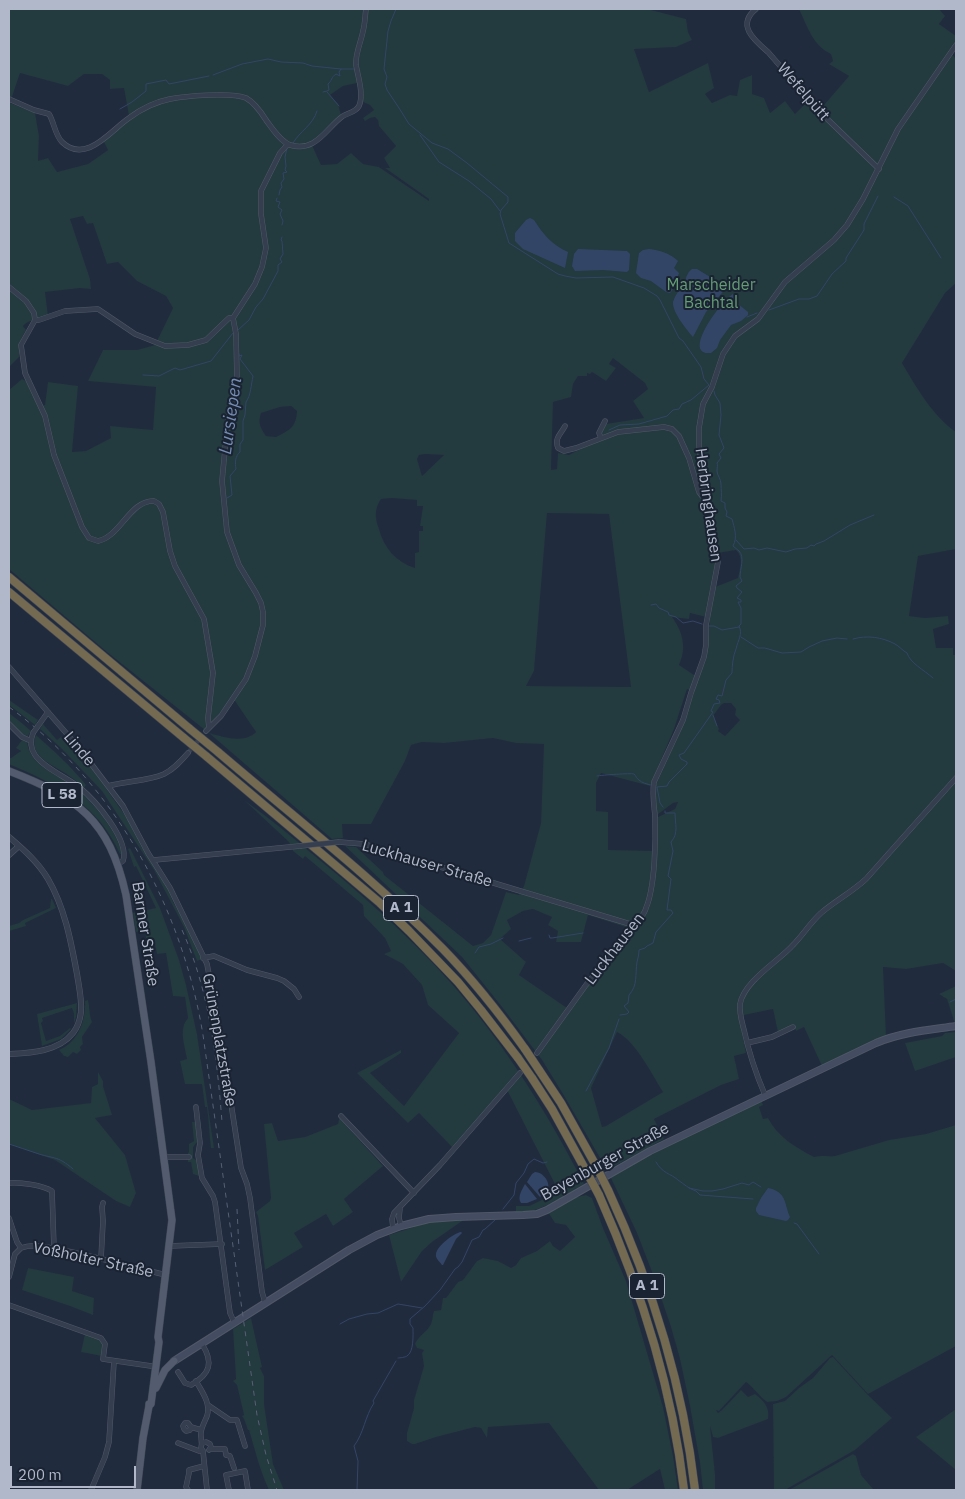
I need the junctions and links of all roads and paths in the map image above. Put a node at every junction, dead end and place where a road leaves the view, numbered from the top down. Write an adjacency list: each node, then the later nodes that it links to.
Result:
1 (366, 9): 5 (street)
2 (756, 9): 6 (street, Wefelpütt)
3 (956, 45): 6 (street, Herbringhausen)
4 (9, 100): 5 (street)
5 (288, 144): 8 (street)
6 (879, 168): 13 (street, Herbringhausen)
7 (9, 287): 9 (street)
8 (234, 318): 9 (street); 9 (street)
9 (35, 320)
10 (605, 421): 12 (street)
11 (565, 426): 12 (street)
12 (601, 438): 13 (street)
13 (704, 496): 22 (street, Herbringhausen)
14 (9, 577): 88 (highway, A 1, bridge)
15 (9, 592): 87 (highway, A 1, bridge)
16 (9, 667): 17 (street, Linde)
17 (48, 712): 19 (street, bridge); 24 (street, Linde)
18 (9, 724): 19 (street, Linde)
19 (31, 741): 29 (street, Linde)
20 (188, 753): 24 (street)
21 (9, 771): 29 (main road, Barmer Straße / L 58)
22 (659, 771): 30 (street, Luckhausen)
23 (956, 778): 35 (street)
24 (108, 786): 28 (street, Grünenplatzstraße)
25 (9, 838): 26 (street)
26 (19, 846): 27 (street); 37 (street)
27 (9, 855)
28 (154, 860): 30 (street, Luckhauser Straße, bridge); 31 (street, Grünenplatzstraße)
29 (118, 864): 42 (main road, Barmer Straße / L 58)
30 (634, 927): 36 (street, Luckhausen)
31 (203, 958): 32 (street); 58 (street, Grünenplatzstraße)
32 (299, 997)
33 (956, 1026): 39 (main road, Beyenburger Straße)
34 (793, 1027): 35 (street)
35 (747, 1043): 39 (street)
36 (537, 1053)
37 (9, 1054)
38 (520, 1073): 45 (street)
39 (765, 1095): 49 (main road, Beyenburger Straße)
40 (196, 1108): 51 (street)
41 (341, 1116): 45 (street)
42 (164, 1157): 43 (street); 52 (main road, Barmer Straße / L 58)
43 (189, 1157)
44 (9, 1183): 54 (street)
45 (414, 1193): 47 (street)
46 (103, 1203): 55 (street)
47 (402, 1205): 49 (street); 50 (street)
48 (9, 1218): 53 (street)
49 (401, 1226): 50 (main road, Beyenburger Straße)
50 (393, 1228): 58 (main road, Beyenburger Straße)
51 (222, 1244): 52 (street); 60 (street)
52 (169, 1246): 56 (main road, Barmer Straße / L 58)
53 (21, 1248): 54 (street, Voßholter Straße); 57 (street)
54 (54, 1249): 55 (street, Voßholter Straße)
55 (101, 1259): 56 (street, Voßholter Straße)
56 (166, 1275): 64 (main road, Barmer Straße / L 58)
57 (9, 1277)
58 (268, 1300): 60 (main road, Beyenburger Straße)
59 (9, 1305): 62 (street)
60 (234, 1322): 61 (main road, Beyenburger Straße)
61 (202, 1344): 63 (main road, Beyenburger Straße); 67 (street)
62 (114, 1361): 64 (street); 80 (street)
63 (174, 1361): 64 (main road); 65 (main road)
64 (153, 1366): 65 (main road); 68 (main road, Barmer Straße / L 58)
65 (168, 1367): 68 (main road)
66 (178, 1372): 67 (street)
67 (196, 1381): 69 (street)
68 (150, 1405): 72 (main road, Barmer Straße / L 58)
69 (208, 1405): 71 (street); 75 (street)
70 (191, 1427): 71 (street)
71 (201, 1430): 74 (street)
72 (143, 1438): 81 (main road, Barmer Straße / L 58); 82 (main road, Barmer Straße / L 58)
73 (178, 1443): 77 (street)
74 (203, 1443): 76 (street); 77 (street)
75 (245, 1446)
76 (210, 1449): 77 (street); 79 (street)
77 (203, 1451): 78 (street)
78 (204, 1466): 83 (street); 84 (street)
79 (234, 1468)
80 (92, 1490)
81 (132, 1490)
82 (137, 1490)
83 (188, 1490)
84 (207, 1490)
85 (228, 1490): 86 (street)
86 (248, 1490)
87 (684, 1490)
88 (695, 1490)

